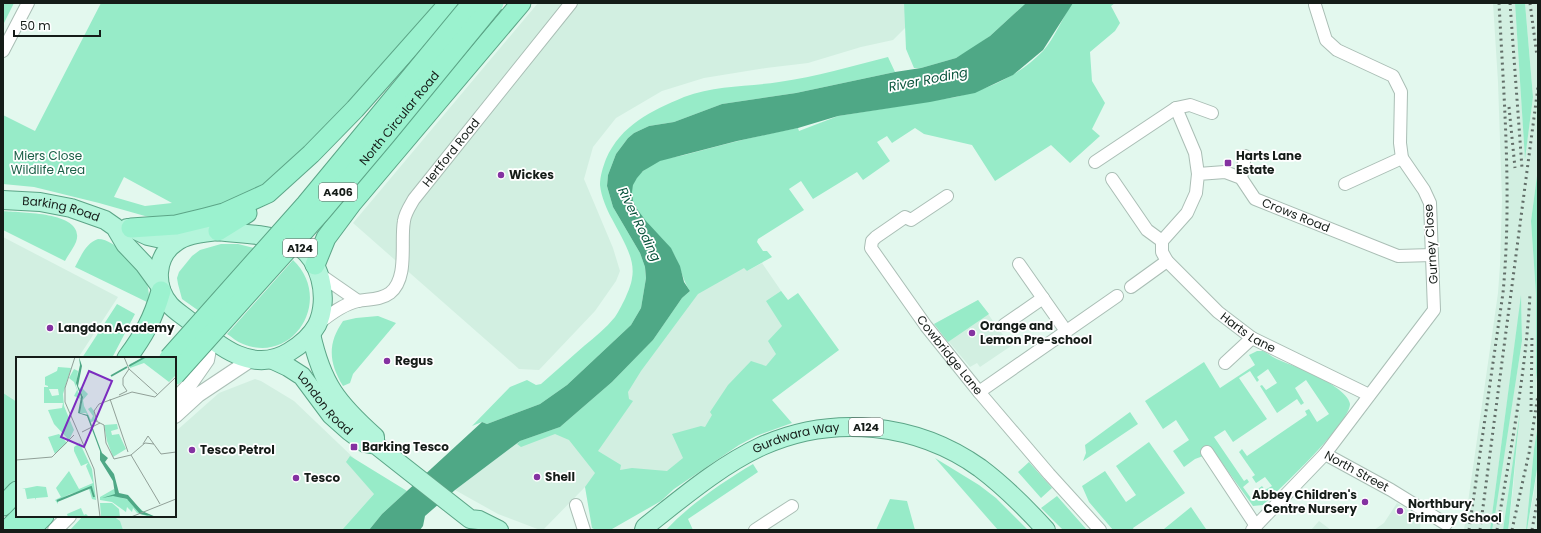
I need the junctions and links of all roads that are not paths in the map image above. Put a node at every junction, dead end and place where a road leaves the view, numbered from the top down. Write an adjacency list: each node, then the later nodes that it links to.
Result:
1 (28, 3): 8 (street)
2 (449, 3): 18 (highway)
3 (472, 3): 40 (highway, North Circular Road / A406, bridge)
4 (494, 3): 44 (highway, North Circular Road / A406, bridge)
5 (521, 3): 28 (highway, A406)
6 (571, 3): 33 (street, Hertford Road)
7 (1315, 3): 12 (street, Gurney Close)
8 (3, 51)
9 (1176, 108): 10 (street); 13 (street); 14 (street)
10 (1212, 113)
11 (1245, 156): 15 (street)
12 (1402, 158): 17 (street); 25 (street, Gurney Close)
13 (1095, 162)
14 (1198, 174): 15 (street); 23 (street)
15 (1240, 178): 25 (street, Crows Road)
16 (1112, 179): 23 (street)
17 (1345, 184)
18 (268, 193): 21 (highway); 22 (highway)
19 (947, 196): 45 (street, Cowbridge Lane)
20 (3, 200): 21 (main road, Barking Road / A124)
21 (123, 227): 24 (main road, Barking Road / A124); 30 (main road, Barking Road / A124)
22 (218, 231): 24 (main road, A124); 28 (main road, A124)
23 (1162, 241): 26 (street, Harts Lane)
24 (175, 242): 30 (main road)
25 (1432, 255): 46 (street, Gurney Close)
26 (1168, 261): 29 (street); 38 (street, Harts Lane)
27 (1019, 264): 32 (street)
28 (317, 270): 33 (street); 35 (main road, A124)
29 (1131, 287)
30 (160, 288): 37 (main road, A124); 39 (highway)
31 (1117, 296): 36 (street)
32 (1043, 298): 34 (street); 36 (street)
33 (358, 301): 35 (street, Hertford Road)
34 (1004, 325)
35 (314, 329): 42 (main road, A124); 49 (main road, London Road / A124)
36 (1066, 331): 45 (street)
37 (210, 338): 41 (main road, A124); 47 (street)
38 (1252, 338): 43 (street); 46 (street, Harts Lane)
39 (128, 357)
40 (170, 357)
41 (252, 360): 42 (main road, A124); 48 (street)
42 (273, 360): 49 (main road, London Road / A124)
43 (1225, 362)
44 (176, 374)
45 (979, 392): 71 (street, Cowbridge Lane)
46 (1369, 395): 51 (street)
47 (176, 399)
48 (176, 415)
49 (376, 445): 60 (main road, London Road / A124)
50 (1207, 452): 62 (street)
51 (1325, 454): 59 (street, North Street); 62 (street, North Street)
52 (16, 492): 54 (highway)
53 (576, 505): 68 (street)
54 (3, 506)
55 (792, 506): 61 (street)
56 (19, 517): 64 (highway)
57 (43, 517): 65 (highway)
58 (68, 517): 66 (street)
59 (1438, 523)
60 (472, 525): 67 (main road, London Road / A124)
61 (771, 526): 69 (street)
62 (1254, 528)
63 (640, 529): 70 (main road, Gurdwara Way / A124)
64 (7, 530)
65 (30, 530)
66 (55, 530)
67 (499, 530)
68 (584, 530)
69 (755, 530)
70 (1046, 530)
71 (1100, 530)

